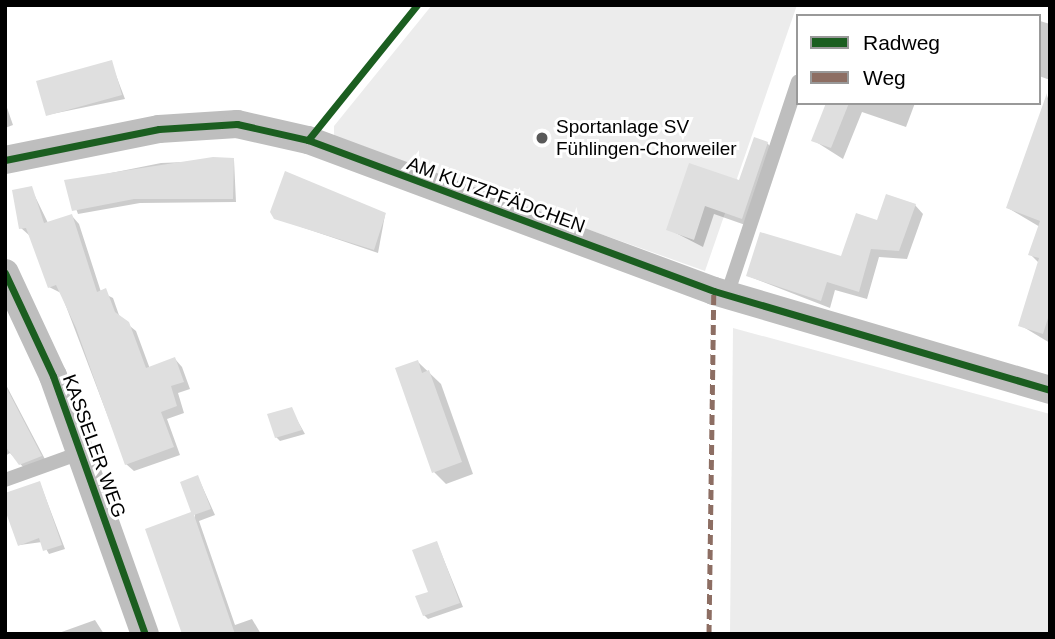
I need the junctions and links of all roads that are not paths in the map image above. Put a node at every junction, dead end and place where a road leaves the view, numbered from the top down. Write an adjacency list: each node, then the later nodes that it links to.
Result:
1 (796, 88): 4 (lane)
2 (5, 160): 4 (street, AM KUTZPFÄDCHEN)
3 (5, 273): 6 (street, KASSELER WEG)
4 (727, 295): 5 (street, AM KUTZPFÄDCHEN)
5 (1050, 390)
6 (80, 453): 7 (lane); 8 (street, KASSELER WEG)
7 (5, 480)
8 (145, 634)

